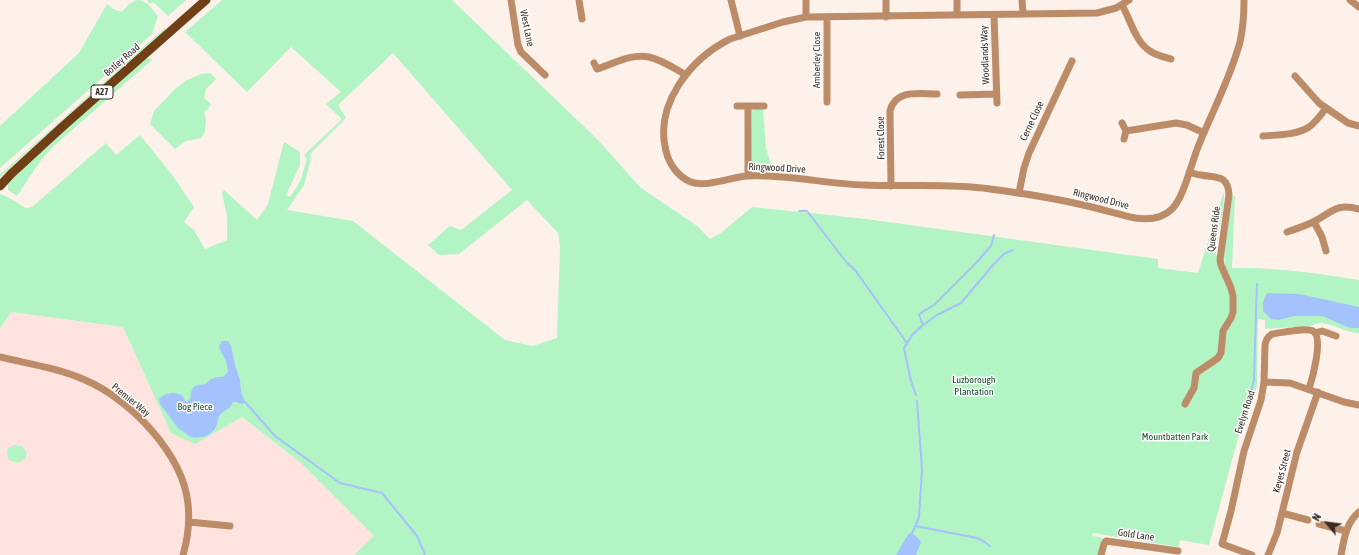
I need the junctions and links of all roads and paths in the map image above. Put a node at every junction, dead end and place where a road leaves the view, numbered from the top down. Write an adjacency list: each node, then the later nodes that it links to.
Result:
1 (206, 0): 49 (main road, Botley Road / A27)
2 (512, 0): 25 (street, West Lane)
3 (579, 0): 20 (street)
4 (731, 0): 21 (street)
5 (806, 0): 17 (street)
6 (886, 0): 19 (street)
7 (957, 0): 15 (street)
8 (1022, 0): 14 (street)
9 (1129, 0): 12 (street, Ringwood Drive)
10 (1244, 0): 43 (street, Ringwood Drive)
11 (1350, 0): 13 (street)
12 (1122, 5): 14 (street, Ringwood Drive); 22 (street)
13 (1359, 6)
14 (1023, 14): 16 (street, Ringwood Drive)
15 (957, 15): 16 (street, Ringwood Drive); 19 (street, Ringwood Drive)
16 (994, 15): 30 (street, Woodlands Way)
17 (806, 17): 18 (street, Ringwood Drive); 21 (street, Ringwood Drive)
18 (827, 17): 19 (street, Ringwood Drive); 32 (street, Amberley Close)
19 (886, 17)
20 (582, 19)
21 (740, 36): 26 (street, Ringwood Drive)
22 (1171, 59)
23 (1072, 61): 51 (street, Cerne Close)
24 (597, 70): 26 (street)
25 (545, 75)
26 (686, 75): 48 (street, Ringwood Drive)
27 (1296, 76): 38 (street)
28 (927, 94): 29 (street, Forest Close); 33 (street); 50 (street, Forest Close)
29 (937, 94)
30 (996, 94): 31 (street, Woodlands Way); 34 (street, Woodlands Way)
31 (960, 95)
32 (827, 102)
33 (927, 102)
34 (997, 103)
35 (737, 106): 37 (street)
36 (764, 106): 37 (street)
37 (748, 107): 48 (street)
38 (1326, 108): 41 (street); 44 (street)
39 (1122, 123): 42 (street)
40 (1277, 126): 44 (street)
41 (1359, 126)
42 (1126, 130): 43 (street); 46 (street)
43 (1204, 133): 47 (street, Ringwood Drive)
44 (1278, 135): 45 (street)
45 (1263, 136)
46 (1124, 139)
47 (1189, 172): 51 (street, Ringwood Drive); 62 (street, Queens Ride)
48 (748, 176): 50 (street, Ringwood Drive)
49 (0, 186)
50 (891, 186): 51 (street, Ringwood Drive)
51 (1019, 193)
52 (1359, 209): 53 (street)
53 (1314, 222): 54 (street); 55 (street)
54 (1287, 232)
55 (1326, 251)
56 (1315, 333): 57 (street); 59 (street); 60 (street)
57 (1336, 336)
58 (0, 357): 67 (street, Premier Way)
59 (1264, 382): 60 (street, Evelyn Road); 74 (street, Evelyn Road)
60 (1309, 389): 61 (street, Evelyn Road)
61 (1318, 392): 63 (street, Evelyn Road); 65 (street, Keyes Street)
62 (1184, 404)
63 (1359, 405)
64 (1359, 512): 70 (street)
65 (1282, 513): 66 (street); 75 (street, Keyes Street)
66 (1308, 520)
67 (190, 522): 69 (street); 72 (street, Premier Way)
68 (1319, 524): 70 (street)
69 (230, 526)
70 (1346, 531): 76 (street)
71 (1178, 551): 73 (street, Gold Lane)
72 (183, 555)
73 (1101, 555)
74 (1252, 555)
75 (1268, 555)
76 (1341, 555)

